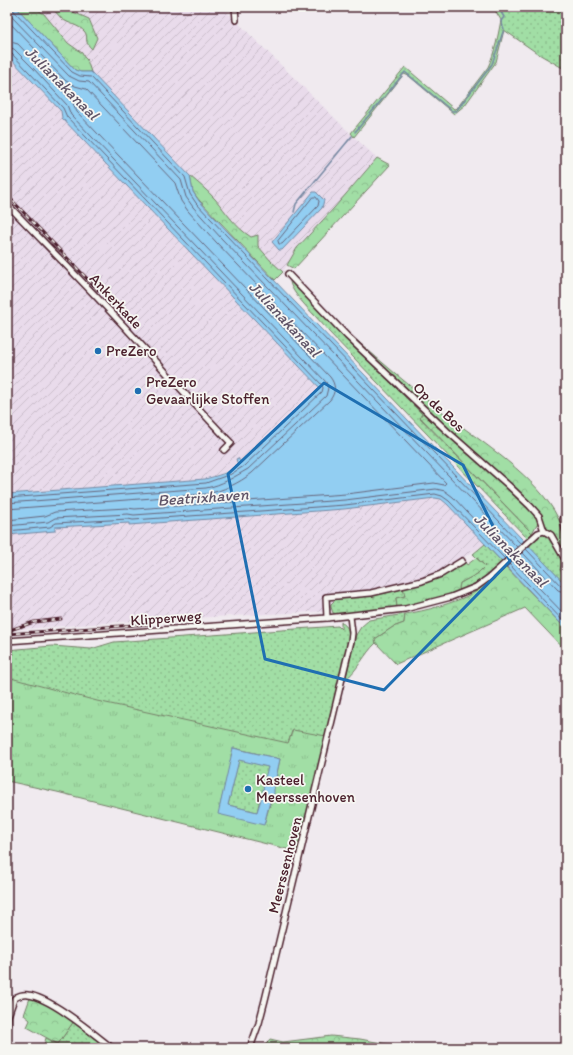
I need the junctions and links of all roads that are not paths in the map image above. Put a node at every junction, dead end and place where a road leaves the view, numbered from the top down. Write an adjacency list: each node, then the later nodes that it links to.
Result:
1 (235, 7): 2 (street)
2 (236, 20)
3 (7, 204): 5 (street, Ankerkade)
4 (288, 274): 7 (street, Op de Bos)
5 (224, 450)
6 (566, 509): 8 (street)
7 (544, 531): 10 (street, Op de Bos); 11 (street, Klipperweg)
8 (566, 532)
9 (462, 561): 12 (street)
10 (566, 561)
11 (350, 616): 12 (street, Klipperweg); 17 (street, Meerssenhoven)
12 (326, 618): 13 (street, Klipperweg)
13 (7, 641)
14 (8, 1015): 15 (street); 16 (street)
15 (7, 1027)
16 (112, 1048)
17 (250, 1048)

